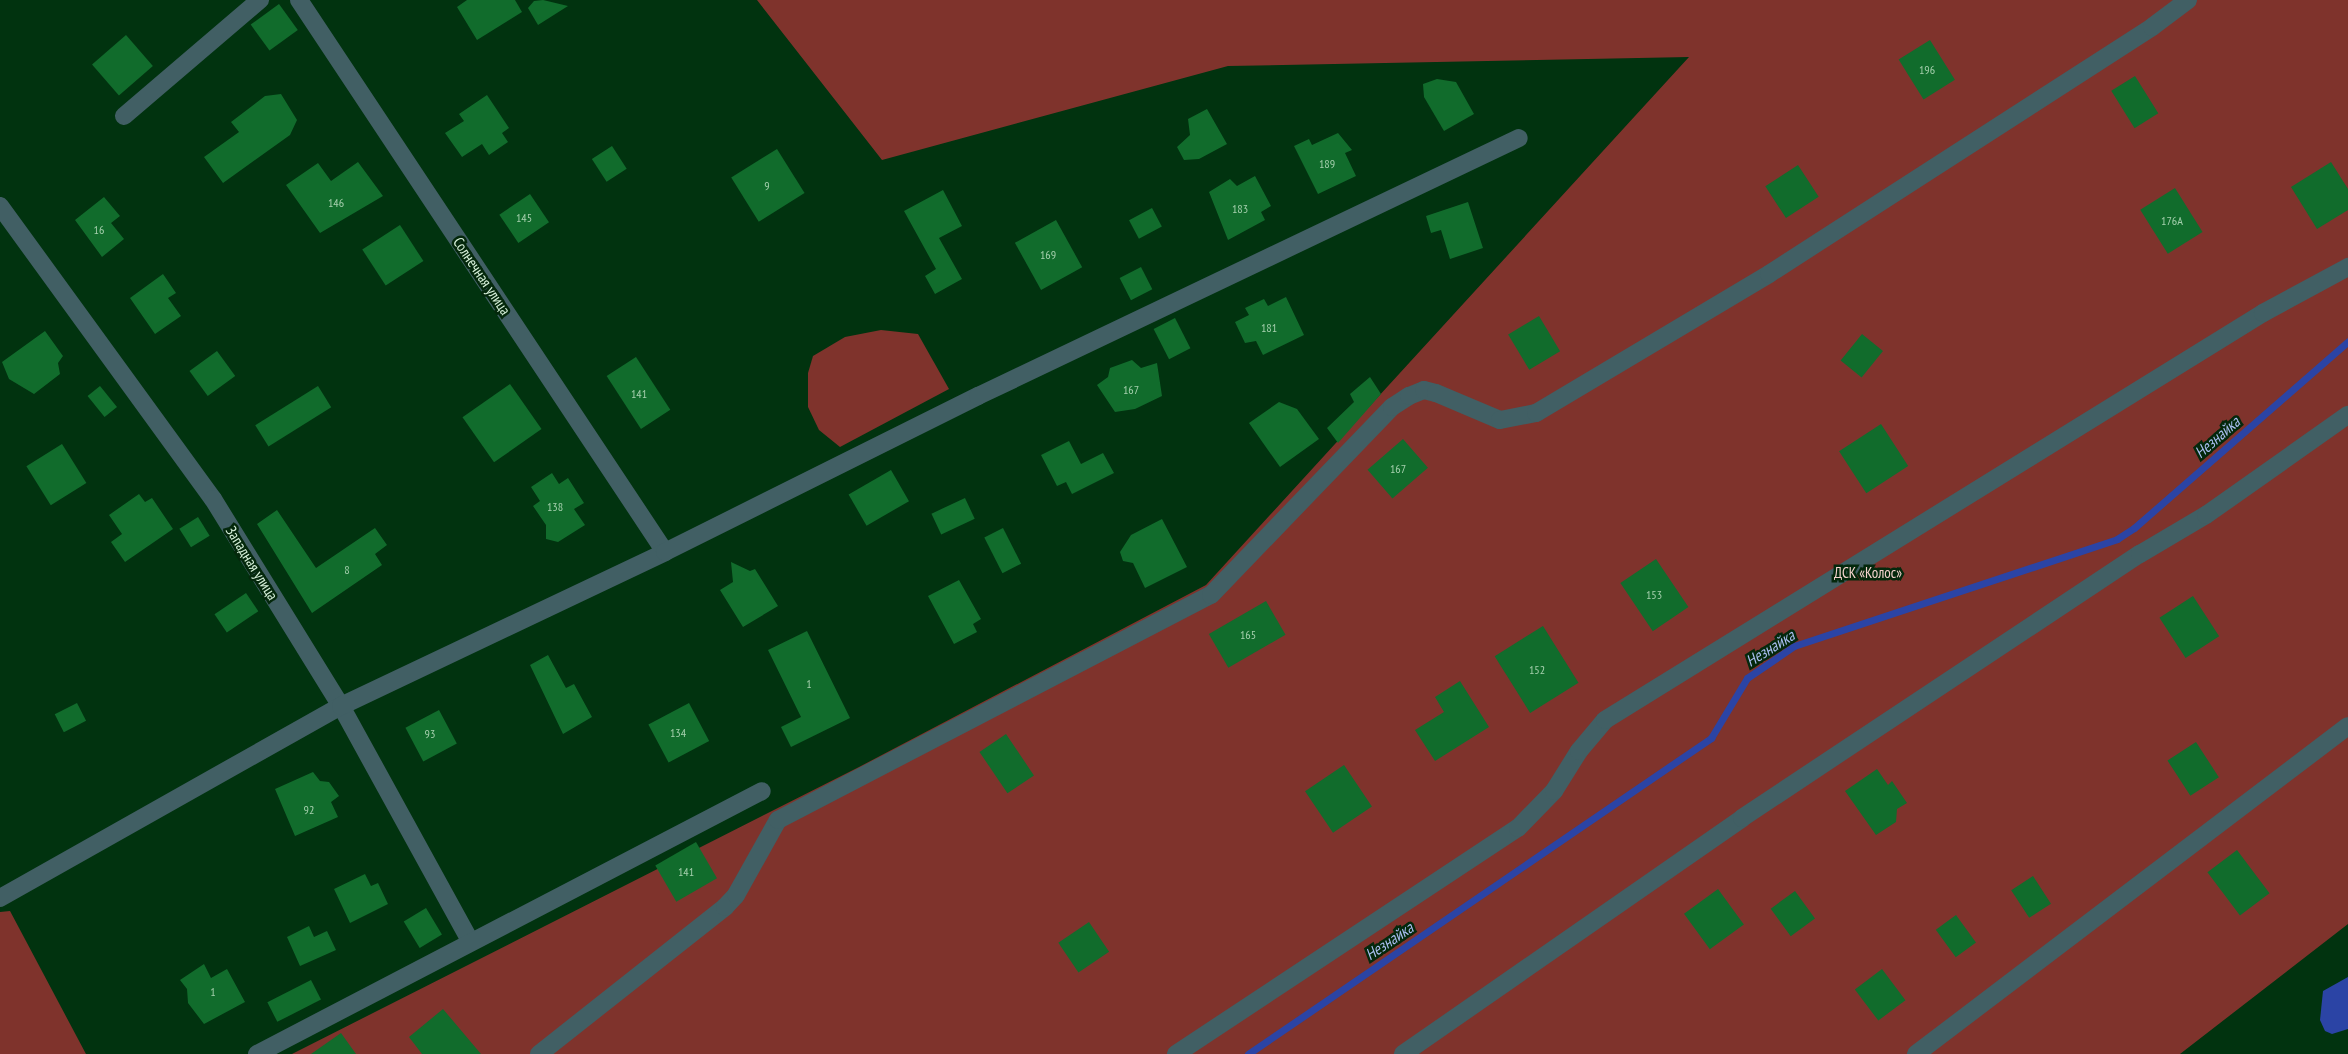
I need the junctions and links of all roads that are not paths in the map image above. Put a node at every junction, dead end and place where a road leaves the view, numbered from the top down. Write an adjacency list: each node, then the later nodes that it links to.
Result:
1 (260, 0): 4 (street)
2 (299, 0): 9 (street, Солнечная улица)
3 (2187, 0): 16 (street)
4 (124, 116)
5 (1519, 138): 9 (street)
6 (0, 206): 10 (street, Западная улица)
7 (2348, 267): 17 (street)
8 (2348, 415): 18 (street)
9 (665, 552): 10 (street)
10 (341, 706): 13 (street); 14 (street, Западная улица)
11 (2348, 726): 19 (street)
12 (762, 791): 14 (street)
13 (0, 898)
14 (471, 942): 15 (street)
15 (257, 1054)
16 (539, 1054)
17 (1176, 1054)
18 (1403, 1054)
19 (1916, 1054)

